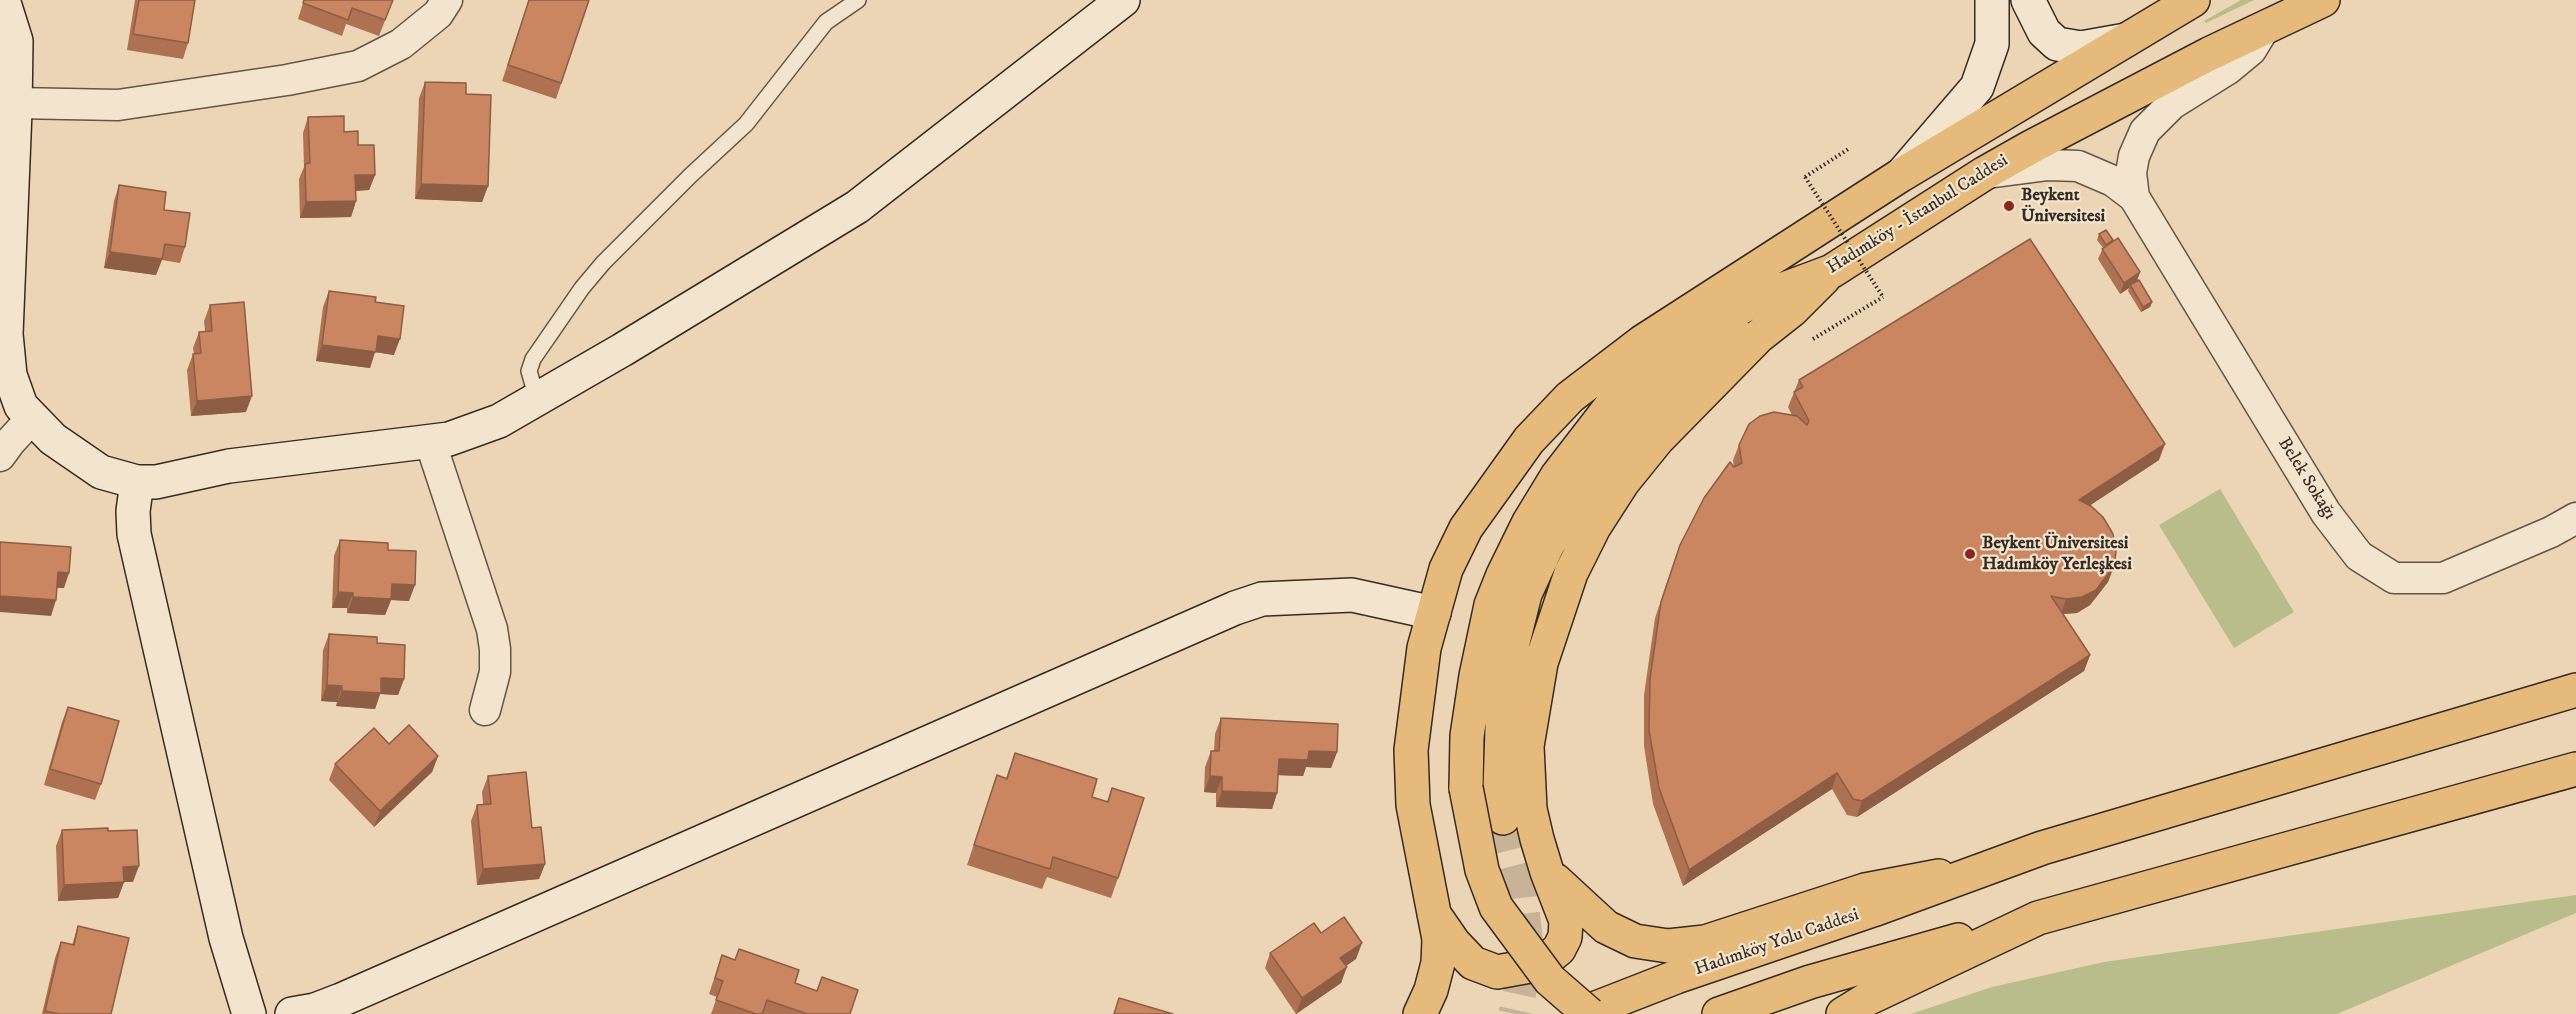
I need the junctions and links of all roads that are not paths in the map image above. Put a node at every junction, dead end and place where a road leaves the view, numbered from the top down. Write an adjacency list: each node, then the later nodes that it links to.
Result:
1 (1, 0): 11 (street)
2 (447, 0): 11 (street)
3 (858, 0): 17 (lane)
4 (1123, 0): 17 (street)
5 (2193, 0): 10 (main road)
6 (2324, 0): 9 (main road, Hadımköy - İstanbul Caddesi)
7 (2032, 8): 8 (street); 10 (street)
8 (1993, 13): 13 (street)
9 (2265, 27): 12 (main road, Hadımköy - İstanbul Caddesi); 14 (street, Belek Sokağı)
10 (2126, 40): 13 (main road)
11 (15, 103): 18 (street)
12 (1984, 173): 14 (street, Belek Sokağı); 15 (main road, Hadımköy - İstanbul Caddesi)
13 (1901, 175): 16 (main road)
14 (2134, 197): 22 (street, Belek Sokağı)
15 (1832, 271): 27 (main road, Hadımköy - İstanbul Caddesi); 28 (main road); 29 (main road)
16 (1605, 370): 23 (main road); 27 (main road)
17 (537, 399): 19 (street)
18 (33, 417): 20 (street); 21 (street)
19 (430, 441): 21 (street); 25 (street)
20 (0, 456)
21 (136, 482): 33 (street)
22 (2576, 518)
23 (1434, 613): 31 (main road); 34 (street)
24 (2576, 690): 30 (main road, Hadımköy Yolu Caddesi)
25 (485, 710)
26 (2576, 769): 32 (main road)
27 (1455, 788): 36 (main road); 38 (main road, bridge)
28 (1503, 818)
29 (1547, 872): 30 (main road); 31 (main road)
30 (1973, 874): 37 (main road, Hadımköy Yolu Caddesi)
31 (1433, 912): 35 (main road)
32 (2038, 918): 39 (main road); 40 (main road)
33 (249, 1014)
34 (292, 1014)
35 (1420, 1014)
36 (1555, 1014)
37 (1581, 1014)
38 (1589, 1014)
39 (1719, 1014)
40 (1843, 1014)

